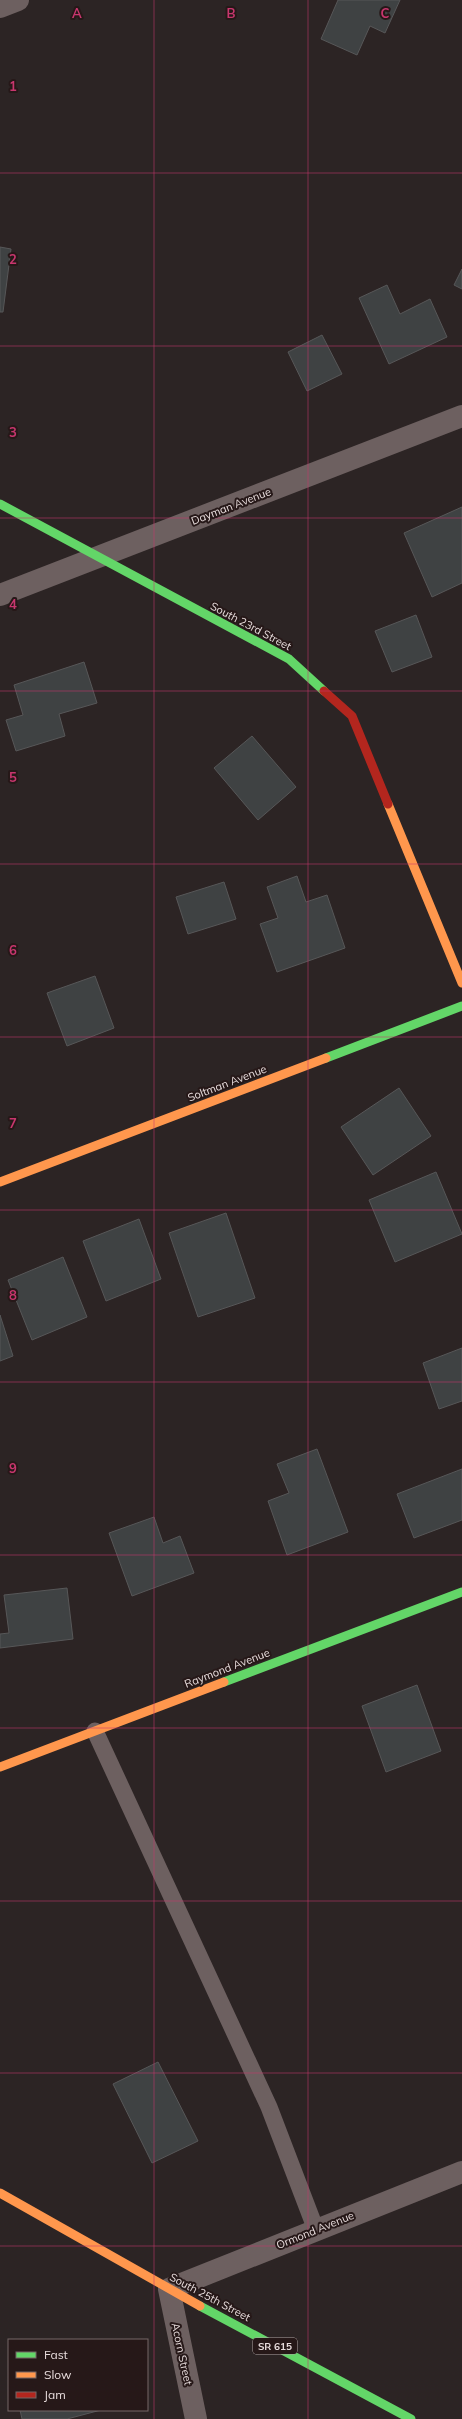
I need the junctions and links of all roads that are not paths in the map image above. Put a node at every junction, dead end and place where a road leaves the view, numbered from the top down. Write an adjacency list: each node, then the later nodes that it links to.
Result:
1 (18, 0): 2 (street)
2 (0, 7)
3 (462, 416): 5 (street, Dayman Avenue)
4 (0, 504): 5 (street, South 23rd Street)
5 (98, 557): 6 (street, Dayman Avenue); 7 (street, South 23rd Street)
6 (0, 595)
7 (462, 983)
8 (462, 1006): 9 (street, Soltman Avenue)
9 (0, 1182)
10 (462, 1592): 11 (street, Raymond Avenue)
11 (95, 1731): 12 (street, Raymond Avenue); 15 (lane)
12 (0, 1767)
13 (460, 2174): 15 (street, Ormond Avenue)
14 (0, 2193): 16 (street, South 25th Street / SR 615)
15 (316, 2230): 16 (street, Ormond Avenue)
16 (169, 2289): 17 (street, Acorn Street); 18 (street, South 25th Street / SR 615)
17 (196, 2419)
18 (411, 2419)

